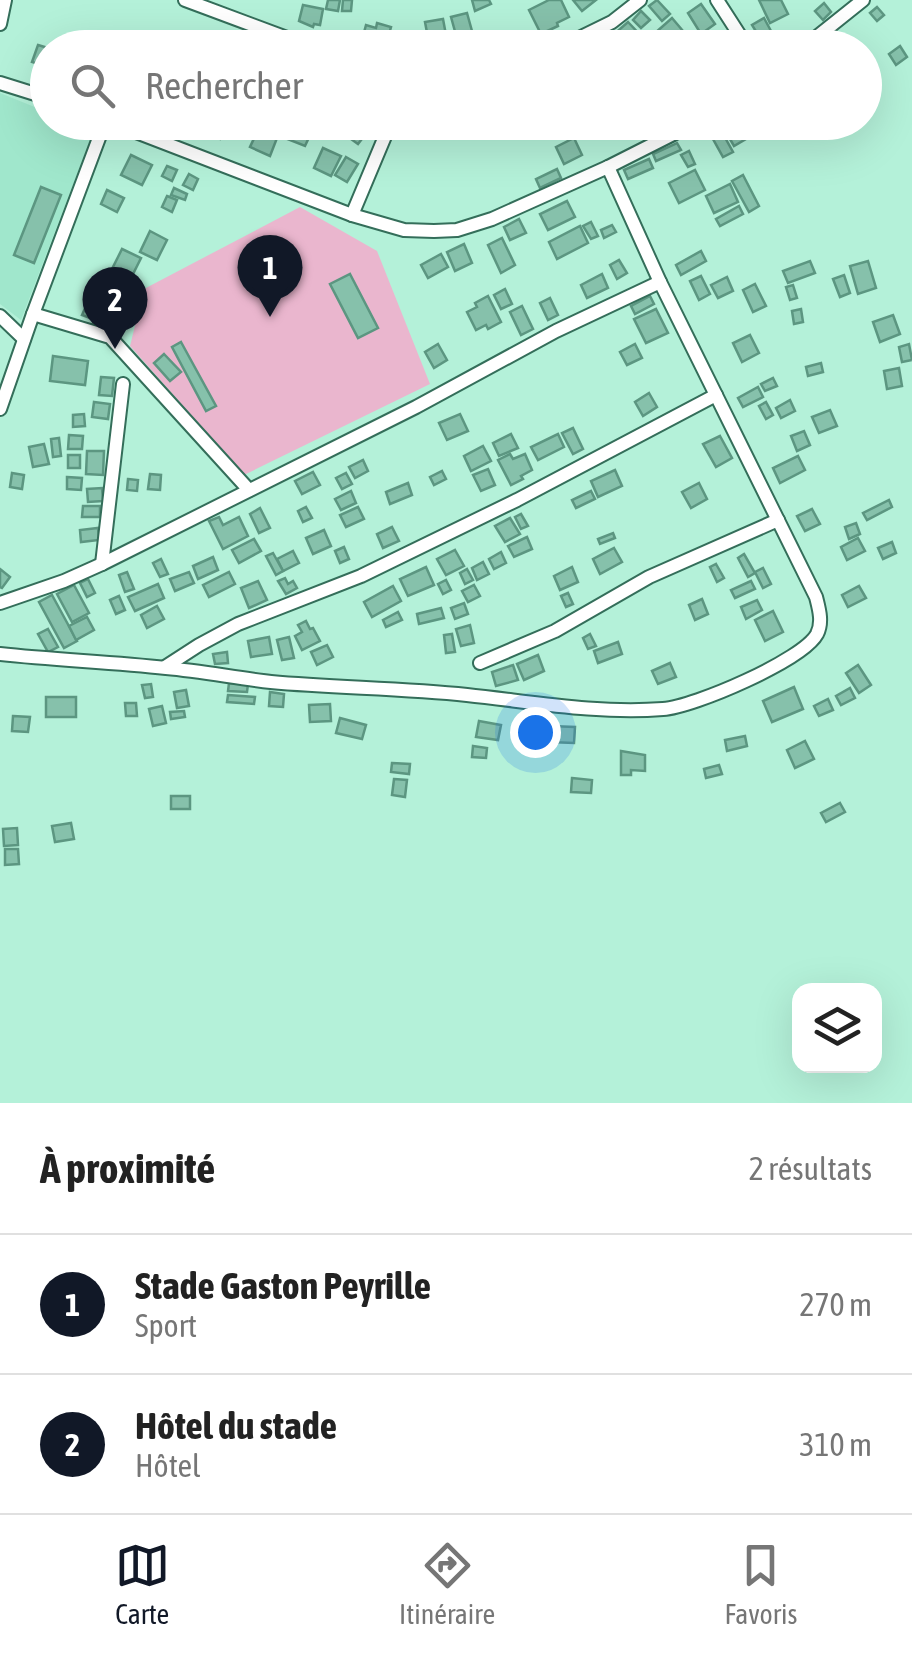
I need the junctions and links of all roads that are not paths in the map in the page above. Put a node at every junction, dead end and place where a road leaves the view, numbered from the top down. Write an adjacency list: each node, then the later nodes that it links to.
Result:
1 (5, 0): 6 (street)
2 (184, 0): 7 (street)
3 (640, 0): 8 (street)
4 (716, 0): 9 (street)
5 (863, 0): 10 (street)
6 (0, 24)
7 (265, 30)
8 (596, 30)
9 (736, 30)
10 (826, 30)
11 (0, 83): 12 (street)
12 (30, 92)
13 (101, 140): 20 (street)
14 (155, 140): 18 (street)
15 (384, 140): 18 (street)
16 (661, 140): 17 (street)
17 (608, 167): 18 (street); 19 (street)
18 (352, 216)
19 (660, 282): 24 (street); 26 (street)
20 (33, 314): 22 (street); 26 (street)
21 (0, 316): 22 (street)
22 (24, 339): 25 (street)
23 (123, 384): 28 (street)
24 (716, 395): 27 (street); 32 (street)
25 (0, 409)
26 (249, 490): 28 (street)
27 (778, 520): 31 (street); 32 (street)
28 (102, 564): 29 (street)
29 (0, 602)
30 (0, 654): 32 (street)
31 (480, 662)
32 (165, 668)

